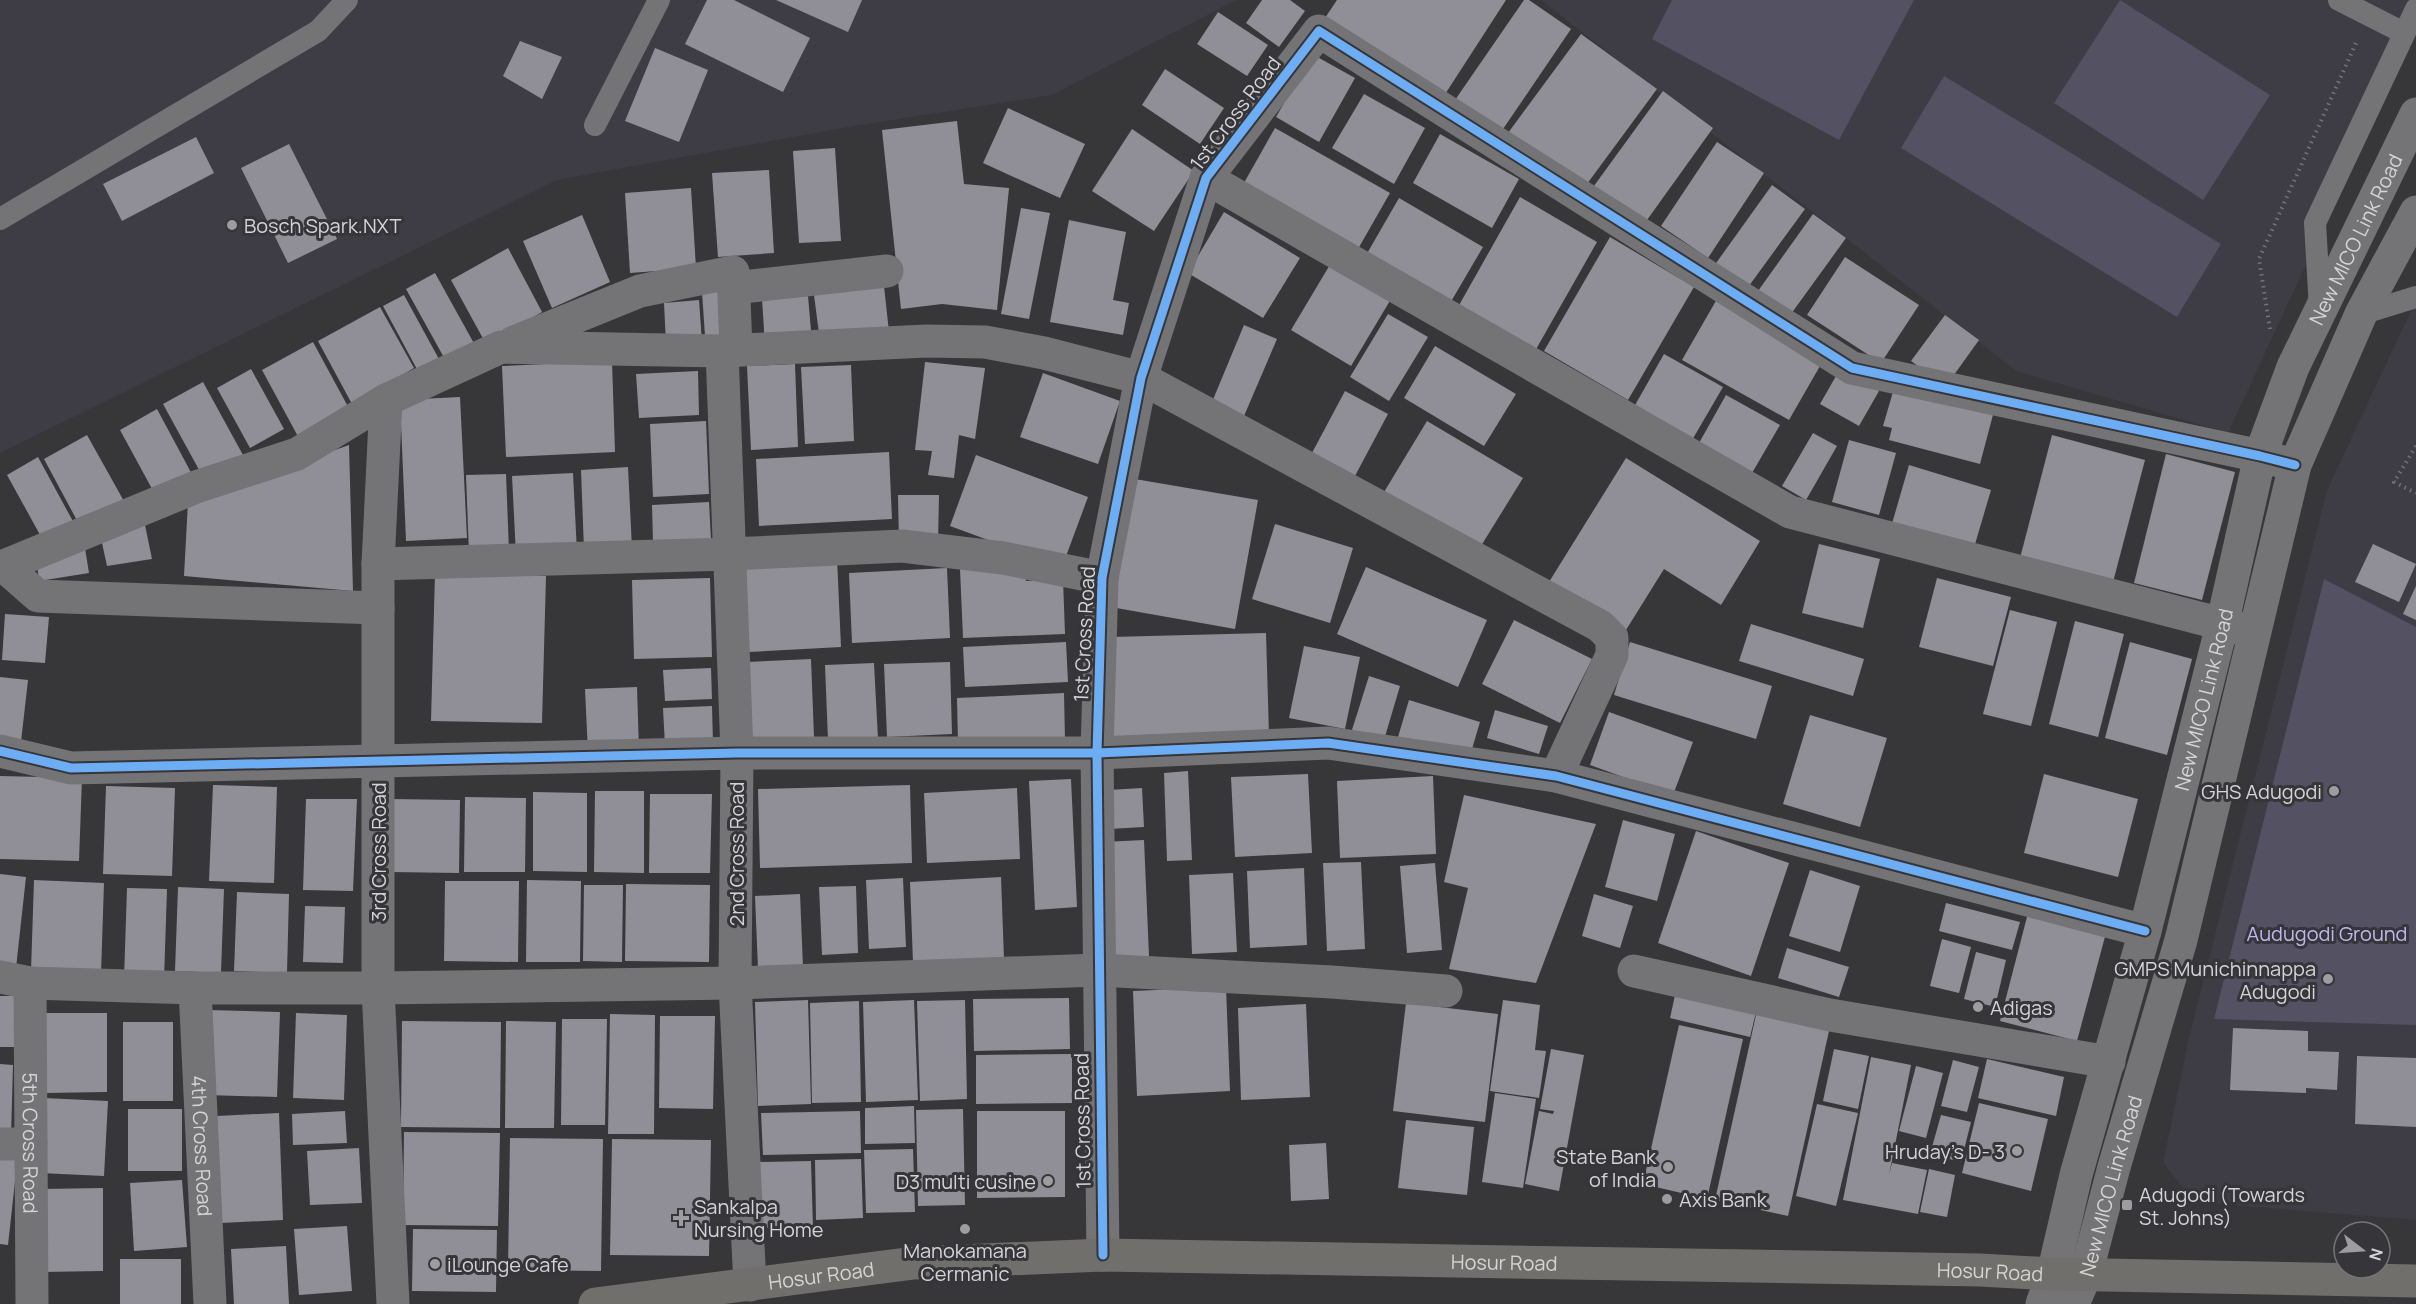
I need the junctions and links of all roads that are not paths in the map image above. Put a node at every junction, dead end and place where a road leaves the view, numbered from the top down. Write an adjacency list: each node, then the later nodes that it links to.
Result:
1 (347, 0): 10 (lane)
2 (659, 0): 7 (lane)
3 (2339, 0): 5 (lane)
4 (2416, 9): 5 (lane)
5 (2404, 33): 14 (lane)
6 (2416, 114): 14 (street, New MICO Link Road)
7 (595, 125)
8 (1206, 178): 18 (street, 1st Cross Road); 20 (street, 1st Cross Road); 28 (street)
9 (2416, 212): 15 (street, New MICO Link Road)
10 (0, 219)
11 (887, 271): 12 (street)
12 (734, 288): 16 (street); 17 (street, 2nd Cross Road)
13 (2416, 297): 15 (lane)
14 (2320, 311): 20 (street, New MICO Link Road)
15 (2361, 314): 21 (street, New MICO Link Road)
16 (501, 347): 17 (street); 19 (street)
17 (729, 351): 18 (street); 22 (street, 2nd Cross Road)
18 (1140, 378): 25 (street, 1st Cross Road); 34 (street)
19 (386, 400): 23 (street, 3rd Cross Road); 24 (street)
20 (2260, 456): 21 (street); 28 (street, New MICO Link Road)
21 (2295, 465): 29 (street, New MICO Link Road)
22 (730, 554): 23 (street); 25 (street); 31 (street, 2nd Cross Road)
23 (378, 564): 27 (street, 3rd Cross Road)
24 (4, 566): 26 (street); 27 (street)
25 (1102, 578): 32 (street, 1st Cross Road)
26 (0, 598)
27 (378, 608): 33 (street, 3rd Cross Road)
28 (2222, 625): 29 (street); 35 (street, New MICO Link Road)
29 (2256, 633): 46 (street, New MICO Link Road)
30 (0, 751): 33 (street)
31 (737, 753): 32 (street); 33 (street); 39 (street, 2nd Cross Road)
32 (1097, 753): 34 (street); 36 (street, 1st Cross Road)
33 (378, 761): 41 (street, 3rd Cross Road)
34 (1556, 776): 35 (street)
35 (2145, 931): 43 (street, New MICO Link Road)
36 (1098, 970): 39 (street); 42 (street); 45 (street, 1st Cross Road)
37 (1634, 971): 43 (street)
38 (15, 980): 40 (street); 44 (street, 5th Cross Road)
39 (735, 983): 41 (street); 48 (street, 2nd Cross Road)
40 (195, 988): 41 (street); 51 (street, 4th Cross Road)
41 (378, 988): 52 (street, 3rd Cross Road)
42 (1446, 991)
43 (2109, 1062): 49 (street, New MICO Link Road)
44 (15, 1144): 50 (street, 5th Cross Road)
45 (1103, 1256): 48 (main road, Hosur Road); 49 (main road, Hosur Road)
46 (2086, 1274): 47 (main road, Hosur Road); 49 (main road, Hosur Road); 54 (street, New MICO Link Road)
47 (2416, 1281)
48 (750, 1285): 53 (main road, Hosur Road)
49 (2048, 1289)
50 (32, 1304)
51 (210, 1304)
52 (393, 1304)
53 (595, 1304)
54 (2073, 1304)

